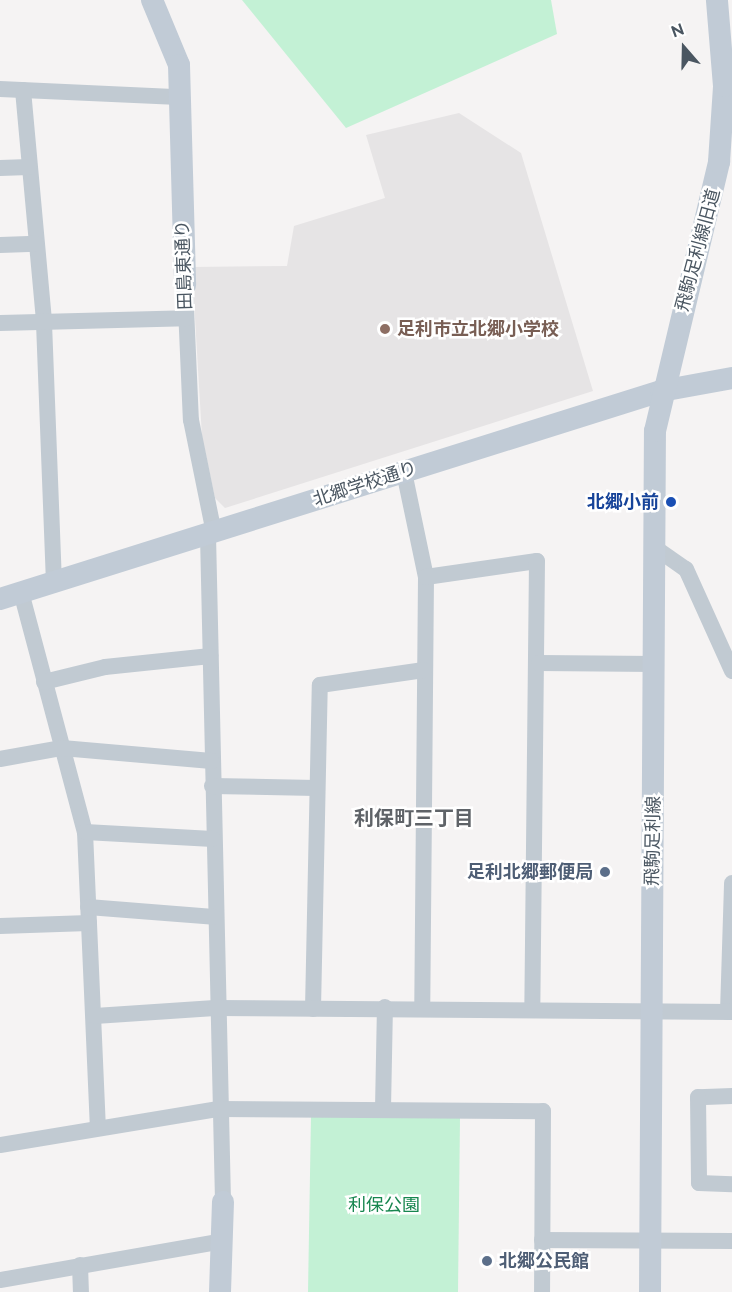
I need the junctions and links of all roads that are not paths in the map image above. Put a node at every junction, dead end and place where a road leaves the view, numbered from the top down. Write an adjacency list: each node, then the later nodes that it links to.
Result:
1 (152, 0): 6 (street, 田島東通り)
2 (717, 0): 3 (street, 飛駒足利線旧道)
3 (726, 23): 16 (street, 飛駒足利線旧道)
4 (1, 87): 5 (street)
5 (22, 90): 6 (street); 7 (street)
6 (179, 97): 11 (street, 田島東通り)
7 (29, 167): 8 (street); 9 (street)
8 (0, 168)
9 (36, 243): 10 (street); 14 (street)
10 (0, 245)
11 (185, 285): 12 (street, 田島東通り)
12 (186, 318): 14 (street); 18 (street, 田島東通り)
13 (0, 323): 14 (street)
14 (44, 323): 21 (street)
15 (732, 378): 16 (street, 北郷学校通り)
16 (661, 391): 17 (street, 北郷学校通り); 19 (street, 飛駒足利線)
17 (404, 472): 18 (street, 北郷学校通り); 20 (street)
18 (211, 534): 21 (street, 北郷学校通り); 23 (street, 田島東通り)
19 (654, 547): 25 (street, 飛駒足利線); 27 (street)
20 (426, 577): 24 (street); 26 (street)
21 (54, 582): 22 (street, 北郷学校通り)
22 (10, 595): 28 (street)
23 (210, 656): 28 (street); 31 (street, 田島東通り)
24 (539, 663): 25 (street); 42 (street)
25 (655, 664): 45 (street, 飛駒足利線)
26 (424, 670): 33 (street); 41 (street)
27 (732, 671)
28 (44, 682): 29 (street)
29 (62, 748): 30 (street); 31 (street); 34 (street)
30 (0, 759)
31 (211, 761): 32 (street, 田島東通り)
32 (212, 786): 33 (street); 35 (street, 田島東通り)
33 (316, 788): 44 (street)
34 (85, 832): 35 (street); 37 (street)
35 (213, 839): 38 (street, 田島東通り)
36 (732, 883): 46 (street)
37 (89, 915): 38 (street); 39 (street); 47 (street)
38 (214, 917): 43 (street, 田島東通り)
39 (0, 926)
40 (384, 1007): 41 (street); 44 (street); 50 (street)
41 (422, 1007): 42 (street)
42 (532, 1007): 45 (street)
43 (215, 1008): 44 (street); 47 (street); 49 (street, 田島東通り)
44 (313, 1009)
45 (651, 1010): 46 (street); 56 (street, 飛駒足利線)
46 (730, 1012)
47 (95, 1016): 51 (street)
48 (732, 1096): 53 (street)
49 (218, 1109): 50 (street); 51 (street); 54 (street, 田島東通り)
50 (383, 1109): 55 (street)
51 (98, 1126): 52 (street)
52 (0, 1145)
53 (732, 1184)
54 (223, 1202): 57 (street)
55 (543, 1240): 56 (street); 63 (street)
56 (651, 1240): 58 (street); 64 (street, 飛駒足利線)
57 (223, 1241): 59 (street); 62 (street)
58 (732, 1241)
59 (80, 1265): 60 (street); 61 (street)
60 (0, 1280)
61 (81, 1292)
62 (220, 1292)
63 (542, 1292)
64 (650, 1292)

